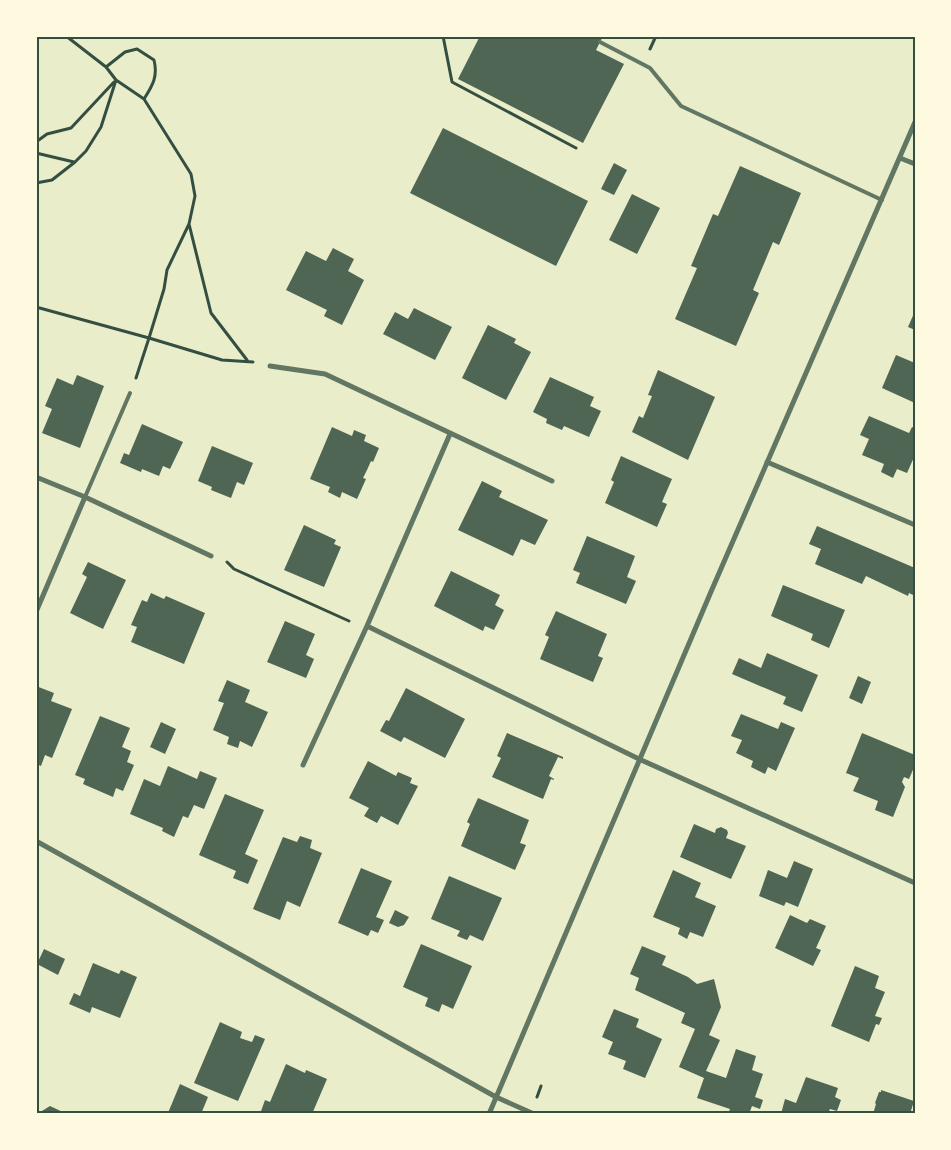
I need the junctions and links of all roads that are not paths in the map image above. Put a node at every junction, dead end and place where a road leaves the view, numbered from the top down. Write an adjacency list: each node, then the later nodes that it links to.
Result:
1 (600, 42): 5 (lane)
2 (915, 122): 3 (street)
3 (900, 158): 4 (street); 5 (street)
4 (915, 164)
5 (882, 200): 9 (street)
6 (270, 366): 8 (street)
7 (130, 393): 12 (lane)
8 (450, 434): 11 (street); 16 (street)
9 (767, 462): 13 (street); 17 (street)
10 (36, 476): 12 (street)
11 (552, 481)
12 (86, 497): 14 (street); 15 (street)
13 (915, 526)
14 (211, 556)
15 (36, 612)
16 (367, 626): 17 (street); 18 (street)
17 (639, 759): 20 (street); 21 (street)
18 (304, 765)
19 (36, 841): 21 (street)
20 (915, 883)
21 (496, 1097): 22 (street); 23 (street)
22 (489, 1114)
23 (534, 1114)

